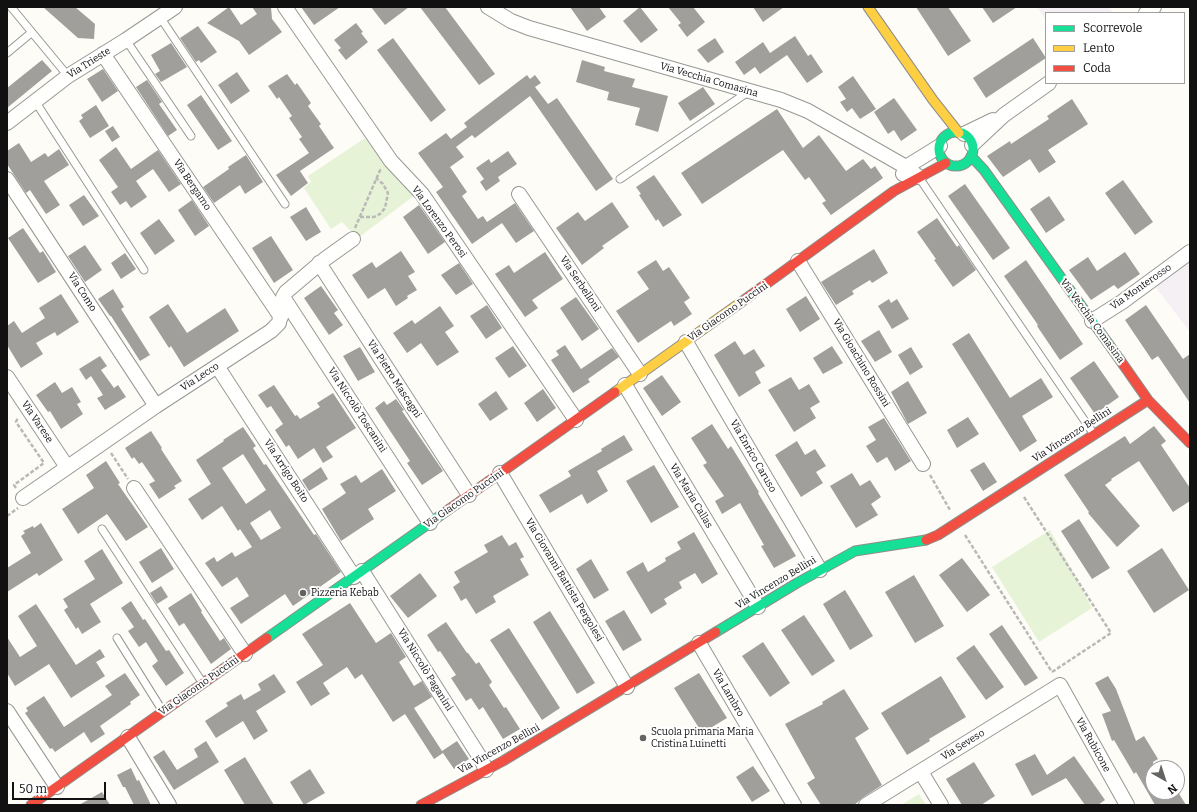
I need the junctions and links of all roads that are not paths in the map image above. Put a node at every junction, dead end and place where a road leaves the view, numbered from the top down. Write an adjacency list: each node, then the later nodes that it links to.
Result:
1 (11, 7): 7 (lane)
2 (286, 7): 45 (street, Via Lorenzo Perosi)
3 (488, 7): 13 (street, Via Vecchia Comasina)
4 (868, 7): 14 (street, Via Vecchia Comasina)
5 (173, 8): 6 (street, Via Trieste)
6 (160, 17): 8 (street, Via Trieste); 29 (lane)
7 (31, 33): 9 (lane); 11 (lane)
8 (126, 40): 10 (street, Via Trieste); 17 (lane)
9 (7, 52)
10 (103, 54): 11 (street, Via Trieste); 36 (street, Via Bergamo)
11 (68, 76): 15 (street, Via Trieste)
12 (1048, 84): 19 (street)
13 (748, 91): 21 (street, Via Vecchia Comasina); 25 (lane)
14 (934, 100): 18 (street, Via Vecchia Comasina); 19 (street, Via Vecchia Comasina)
15 (35, 102): 16 (street, Via Trieste); 34 (lane)
16 (7, 123)
17 (191, 136)
18 (942, 142): 19 (street); 20 (street, Via Vecchia Comasina); 21 (street)
19 (966, 142): 22 (street); 28 (street, Via Vecchia Comasina)
20 (946, 163): 22 (street); 23 (street, Via Giacomo Puccini)
21 (906, 167): 23 (street, Via Vecchia Comasina); 26 (street, Via Giacomo Puccini)
22 (968, 169): 28 (street, Via Vecchia Comasina)
23 (919, 177): 26 (street, Via Giacomo Puccini); 46 (lane)
24 (7, 179): 44 (street, Via Como)
25 (620, 179)
26 (894, 191): 32 (street, Via Giacomo Puccini)
27 (519, 194): 40 (street, Via Serbelloni)
28 (1001, 194): 37 (street, Via Vecchia Comasina)
29 (285, 204)
30 (353, 235): 33 (street)
31 (1190, 252): 37 (street, Via Monterosso)
32 (798, 261): 38 (street, Via Giacomo Puccini); 48 (street, Via Gioachino Rossini)
33 (319, 263): 35 (street); 52 (street, Via Pietro Mascagni)
34 (144, 270)
35 (283, 297): 36 (street); 54 (street, Via Niccolò Toscanini)
36 (281, 317): 39 (street, Via Lecco)
37 (1092, 321): 43 (street, Via Vecchia Comasina)
38 (686, 342): 40 (street, Via Giacomo Puccini); 56 (street, Via Enrico Caruso)
39 (217, 366): 44 (street, Via Lecco); 57 (street, Via Arrigo Boito)
40 (640, 374): 42 (street, Via Giacomo Puccini)
41 (7, 377): 49 (street, Via Varese)
42 (625, 385): 45 (street, Via Giacomo Puccini); 58 (street, Via Maria Callas)
43 (1148, 400): 46 (street, Via Vincenzo Bellini); 47 (street, Via Vecchia Comasina)
44 (156, 406): 49 (street, Via Lecco)
45 (576, 420): 50 (street, Via Giacomo Puccini)
46 (1094, 434): 56 (street, Via Vincenzo Bellini)
47 (1190, 443)
48 (923, 464)
49 (67, 467): 53 (street, Via Lecco)
50 (500, 473): 52 (street, Via Giacomo Puccini); 64 (street, Via Giovanni Battista Pergolesi)
51 (134, 488): 61 (street)
52 (469, 495): 54 (street, Via Giacomo Puccini)
53 (23, 498)
54 (430, 523): 57 (street, Via Giacomo Puccini)
55 (102, 529): 62 (lane)
56 (820, 570): 58 (street, Via Vincenzo Bellini)
57 (358, 574): 61 (street, Via Giacomo Puccini); 68 (street, Via Niccolò Paganini)
58 (758, 607): 60 (street, Via Vincenzo Bellini)
59 (117, 638): 66 (lane)
60 (699, 643): 64 (street, Via Vincenzo Bellini); 74 (street, Via Lambro)
61 (245, 654): 62 (street, Via Giacomo Puccini)
62 (203, 684): 66 (street, Via Giacomo Puccini)
63 (1060, 685): 69 (street, Via Seveso); 77 (street, Via Rubicone)
64 (627, 687): 68 (street, Via Vincenzo Bellini)
65 (7, 711): 70 (street)
66 (163, 712): 67 (street, Via Giacomo Puccini)
67 (128, 737): 70 (street, Via Giacomo Puccini); 72 (street)
68 (486, 770): 73 (street, Via Vincenzo Bellini)
69 (921, 772): 75 (street, Via Seveso); 76 (street)
70 (57, 787): 71 (street, Via Giacomo Puccini)
71 (31, 805)
72 (170, 805)
73 (422, 805)
74 (794, 805)
75 (866, 805)
76 (941, 805)
77 (1127, 805)

